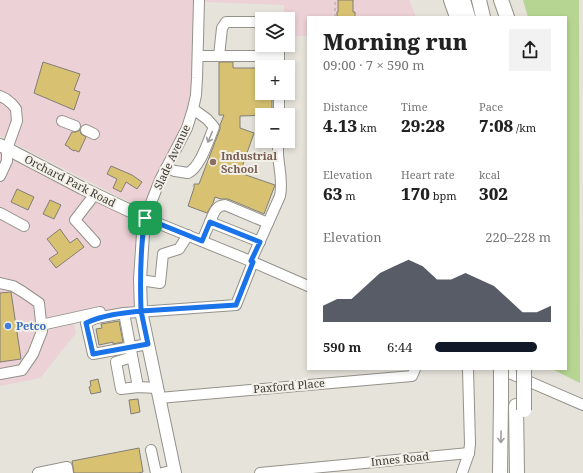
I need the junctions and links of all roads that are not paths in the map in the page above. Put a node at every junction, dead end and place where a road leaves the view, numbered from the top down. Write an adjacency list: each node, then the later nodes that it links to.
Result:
1 (198, 0): 12 (street, Slade Avenue)
2 (451, 0): 6 (highway)
3 (463, 0): 7 (highway)
4 (479, 0): 8 (highway)
5 (501, 0): 9 (highway)
6 (458, 16)
7 (468, 16)
8 (483, 16)
9 (507, 16)
10 (255, 22): 13 (street)
11 (276, 52): 13 (street)
12 (198, 56): 13 (street); 15 (street, Slade Avenue)
13 (219, 56)
14 (0, 96): 19 (street)
15 (193, 109): 20 (street, Slade Avenue); 20 (street, one-way to 20)
16 (62, 121): 17 (street)
17 (75, 126)
18 (278, 148): 26 (street)
19 (2, 150): 21 (street); 22 (main road, Orchard Park Road)
20 (166, 168): 24 (street, Slade Avenue)
21 (0, 176)
22 (95, 194): 24 (main road, Orchard Park Road); 30 (street)
23 (0, 213): 27 (street)
24 (145, 218): 28 (street); 33 (main road)
25 (210, 222): 26 (street); 29 (street); 31 (street)
26 (268, 224): 31 (street)
27 (24, 226)
28 (188, 235): 29 (street); 33 (street)
29 (202, 241): 32 (street)
30 (95, 242)
31 (260, 242): 32 (street)
32 (252, 262): 35 (street); 36 (street)
33 (140, 280): 36 (main road)
34 (0, 283): 38 (street)
35 (307, 286)
36 (141, 308): 37 (street); 38 (street); 39 (main road)
37 (124, 313): 40 (street); 40 (street)
38 (41, 325): 47 (street)
39 (148, 344): 40 (street); 49 (main road)
40 (131, 352): 48 (street); 48 (street)
41 (415, 370): 49 (street, Paxford Place)
42 (468, 370): 53 (street)
43 (501, 370): 61 (highway, one-way to 61, bridge)
44 (503, 370): 50 (street)
45 (516, 370): 51 (highway)
46 (524, 370): 51 (highway, bridge)
47 (0, 374)
48 (138, 386): 49 (street)
49 (158, 393): 54 (main road)
50 (583, 405)
51 (520, 408): 62 (highway); 63 (highway)
52 (151, 450): 57 (street)
53 (469, 453): 59 (street, Innes Road); 60 (street)
54 (175, 472): 58 (street)
55 (38, 473): 56 (street)
56 (68, 473)
57 (156, 473)
58 (162, 473)
59 (260, 473)
60 (462, 473)
61 (500, 473)
62 (517, 473)
63 (523, 473)

